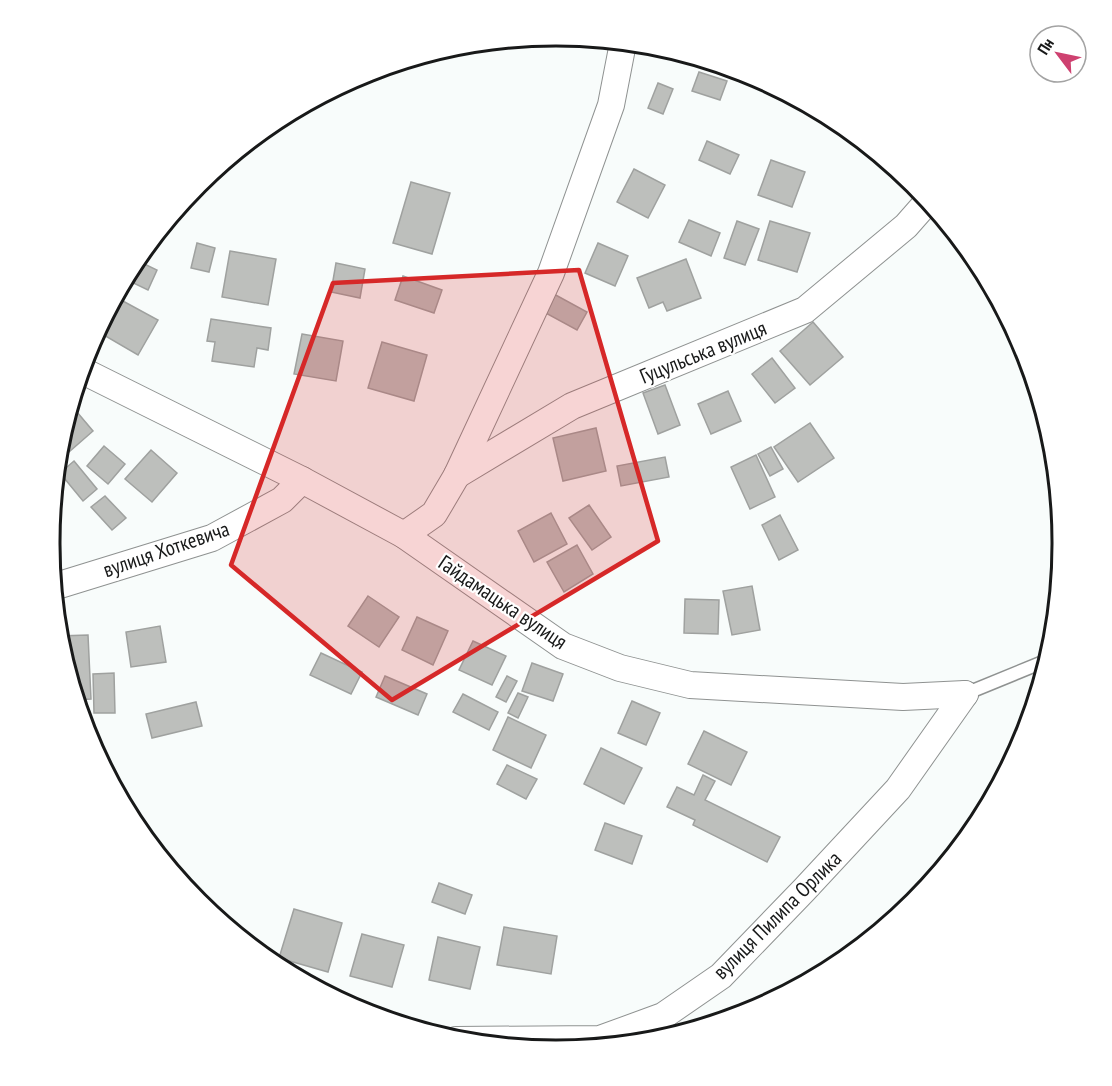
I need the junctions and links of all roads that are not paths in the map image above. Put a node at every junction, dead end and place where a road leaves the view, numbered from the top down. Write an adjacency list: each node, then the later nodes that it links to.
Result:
1 (621, 51): 4 (street, Гуцульська вулиця)
2 (922, 208): 4 (street, Гуцульська вулиця)
3 (89, 374): 5 (street, Гайдамацька вулиця)
4 (457, 475): 6 (street, Гуцульська вулиця)
5 (302, 480): 6 (street, Гайдамацька вулиця); 7 (street, вулиця Хоткевича)
6 (404, 535): 9 (street, Гайдамацька вулиця)
7 (62, 584)
8 (1038, 664): 9 (lane)
9 (965, 694): 10 (street, вулиця Пилипа Орлика)
10 (608, 1036)
11 (546, 1039): 12 (street, вулиця Пилипа Орлика)
12 (568, 1039)

